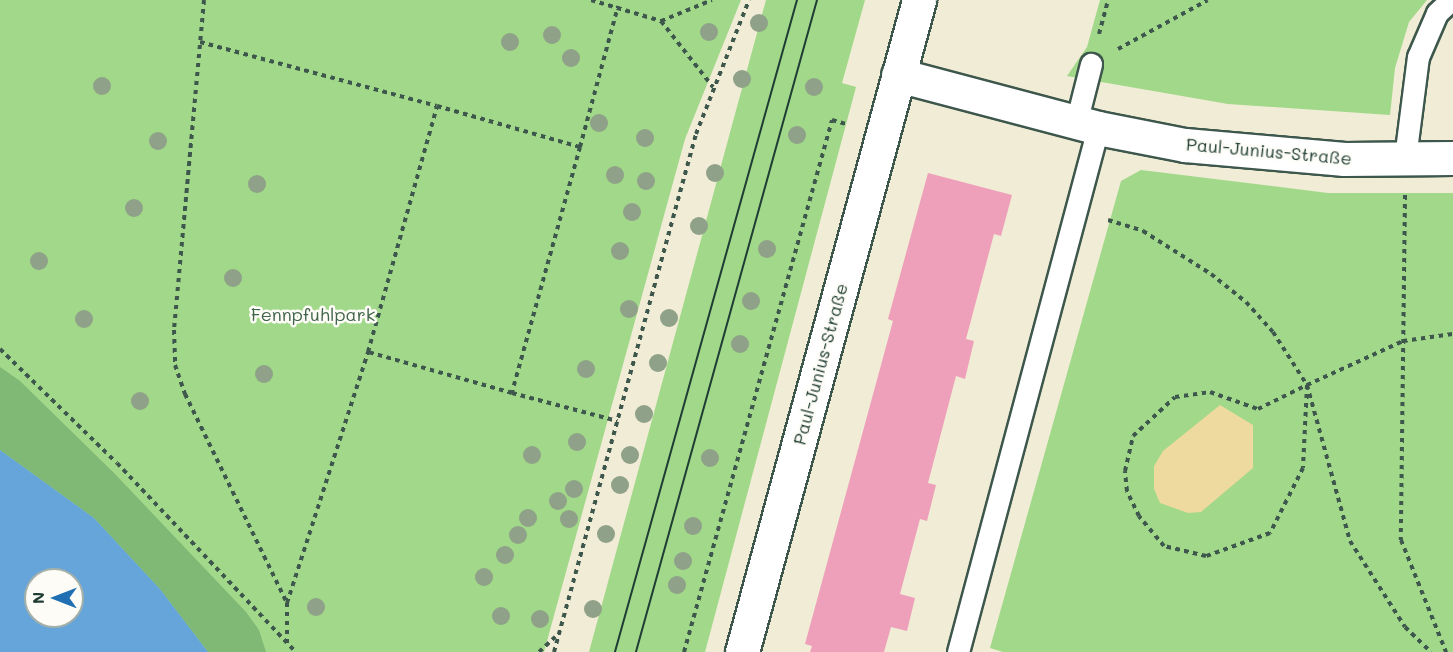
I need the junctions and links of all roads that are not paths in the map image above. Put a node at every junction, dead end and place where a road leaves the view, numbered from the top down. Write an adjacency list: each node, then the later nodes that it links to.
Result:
1 (919, 0): 4 (street, Paul-Junius-Straße)
2 (1451, 0): 6 (lane)
3 (1091, 64): 5 (lane)
4 (898, 75): 5 (street, Paul-Junius-Straße); 8 (street, Paul-Junius-Straße)
5 (1087, 126): 6 (street, Paul-Junius-Straße); 9 (lane)
6 (1405, 158): 7 (street, Paul-Junius-Straße)
7 (1453, 158)
8 (742, 652)
9 (958, 652)

